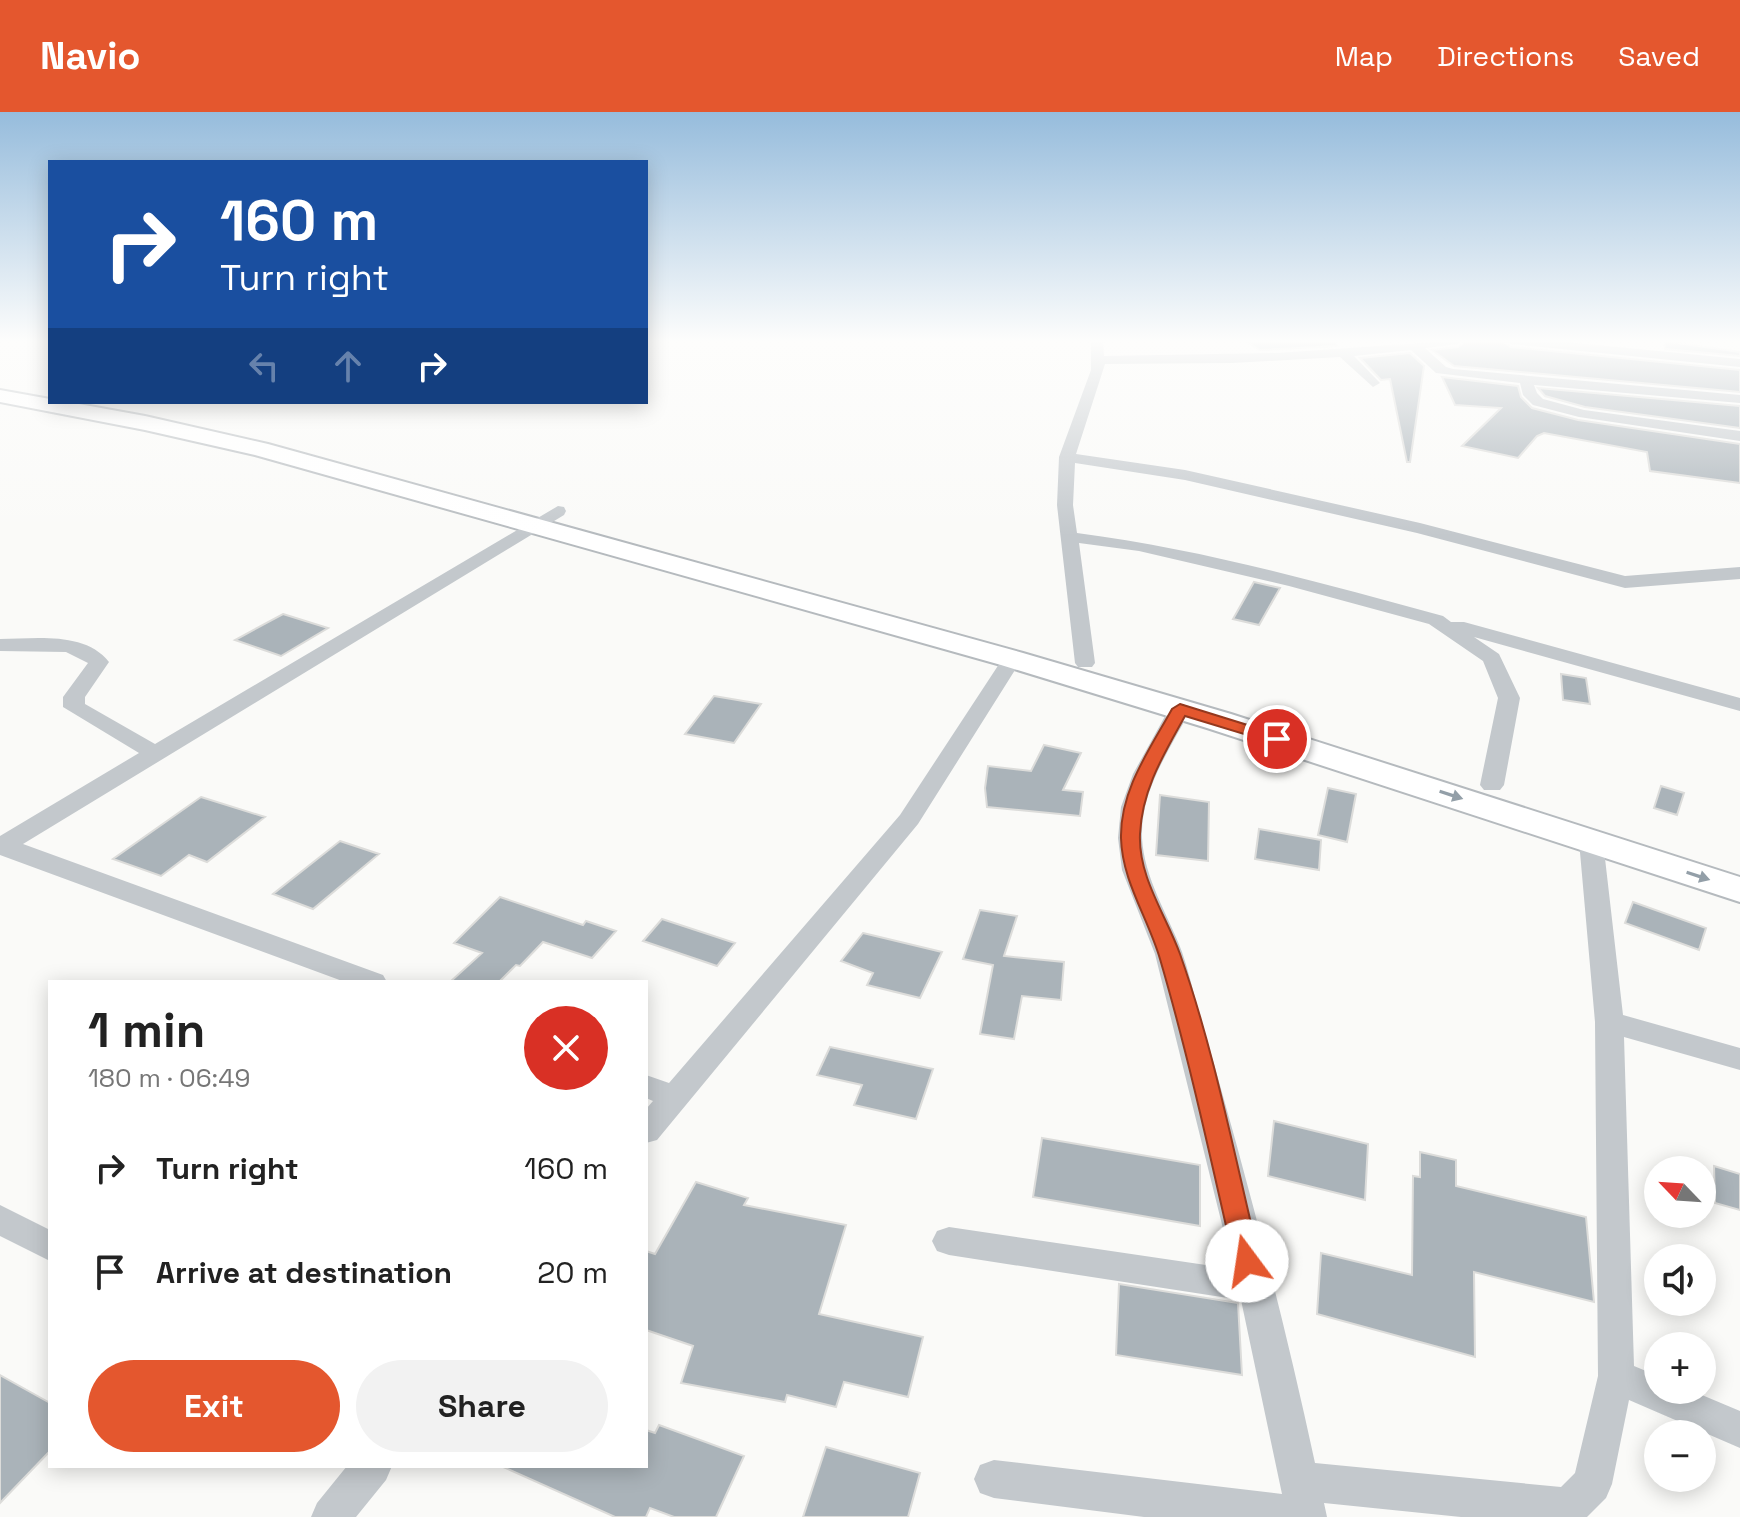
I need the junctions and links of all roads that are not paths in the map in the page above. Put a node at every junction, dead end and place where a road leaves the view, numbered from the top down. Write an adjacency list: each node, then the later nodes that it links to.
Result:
1 (47, 406): 9 (main road)
2 (115, 406): 9 (main road)
3 (1085, 406): 8 (street)
4 (1552, 406): 6 (street)
5 (1650, 406): 6 (street)
6 (1644, 423): 7 (street)
7 (1740, 436)
8 (1067, 457): 10 (street); 11 (street)
9 (546, 519): 14 (main road); 15 (main road); 18 (street)
10 (1070, 537): 12 (street); 15 (street)
11 (1740, 573)
12 (1436, 620): 16 (street); 19 (street)
13 (0, 645): 18 (street)
14 (1012, 659): 17 (main road); 28 (street)
15 (1085, 663): 19 (main road)
16 (1740, 705)
17 (1180, 709): 20 (main road, one-way to 20); 33 (street)
18 (155, 753): 21 (street)
19 (1492, 785): 22 (main road)
20 (1591, 841): 23 (main road, one-way to 23); 25 (street)
21 (2, 846): 24 (street)
22 (1740, 866)
23 (1740, 890)
24 (368, 980)
25 (1609, 1022): 26 (street); 34 (street)
26 (1740, 1059)
27 (648, 1087): 28 (street)
28 (675, 1097): 29 (street)
29 (648, 1129)
30 (0, 1219): 32 (street)
31 (949, 1241): 33 (street)
32 (48, 1246)
33 (1254, 1287): 38 (street)
34 (1616, 1376): 35 (street); 38 (street)
35 (1740, 1430)
36 (370, 1468): 39 (street)
37 (994, 1479): 38 (street)
38 (1304, 1505)
39 (331, 1517)

